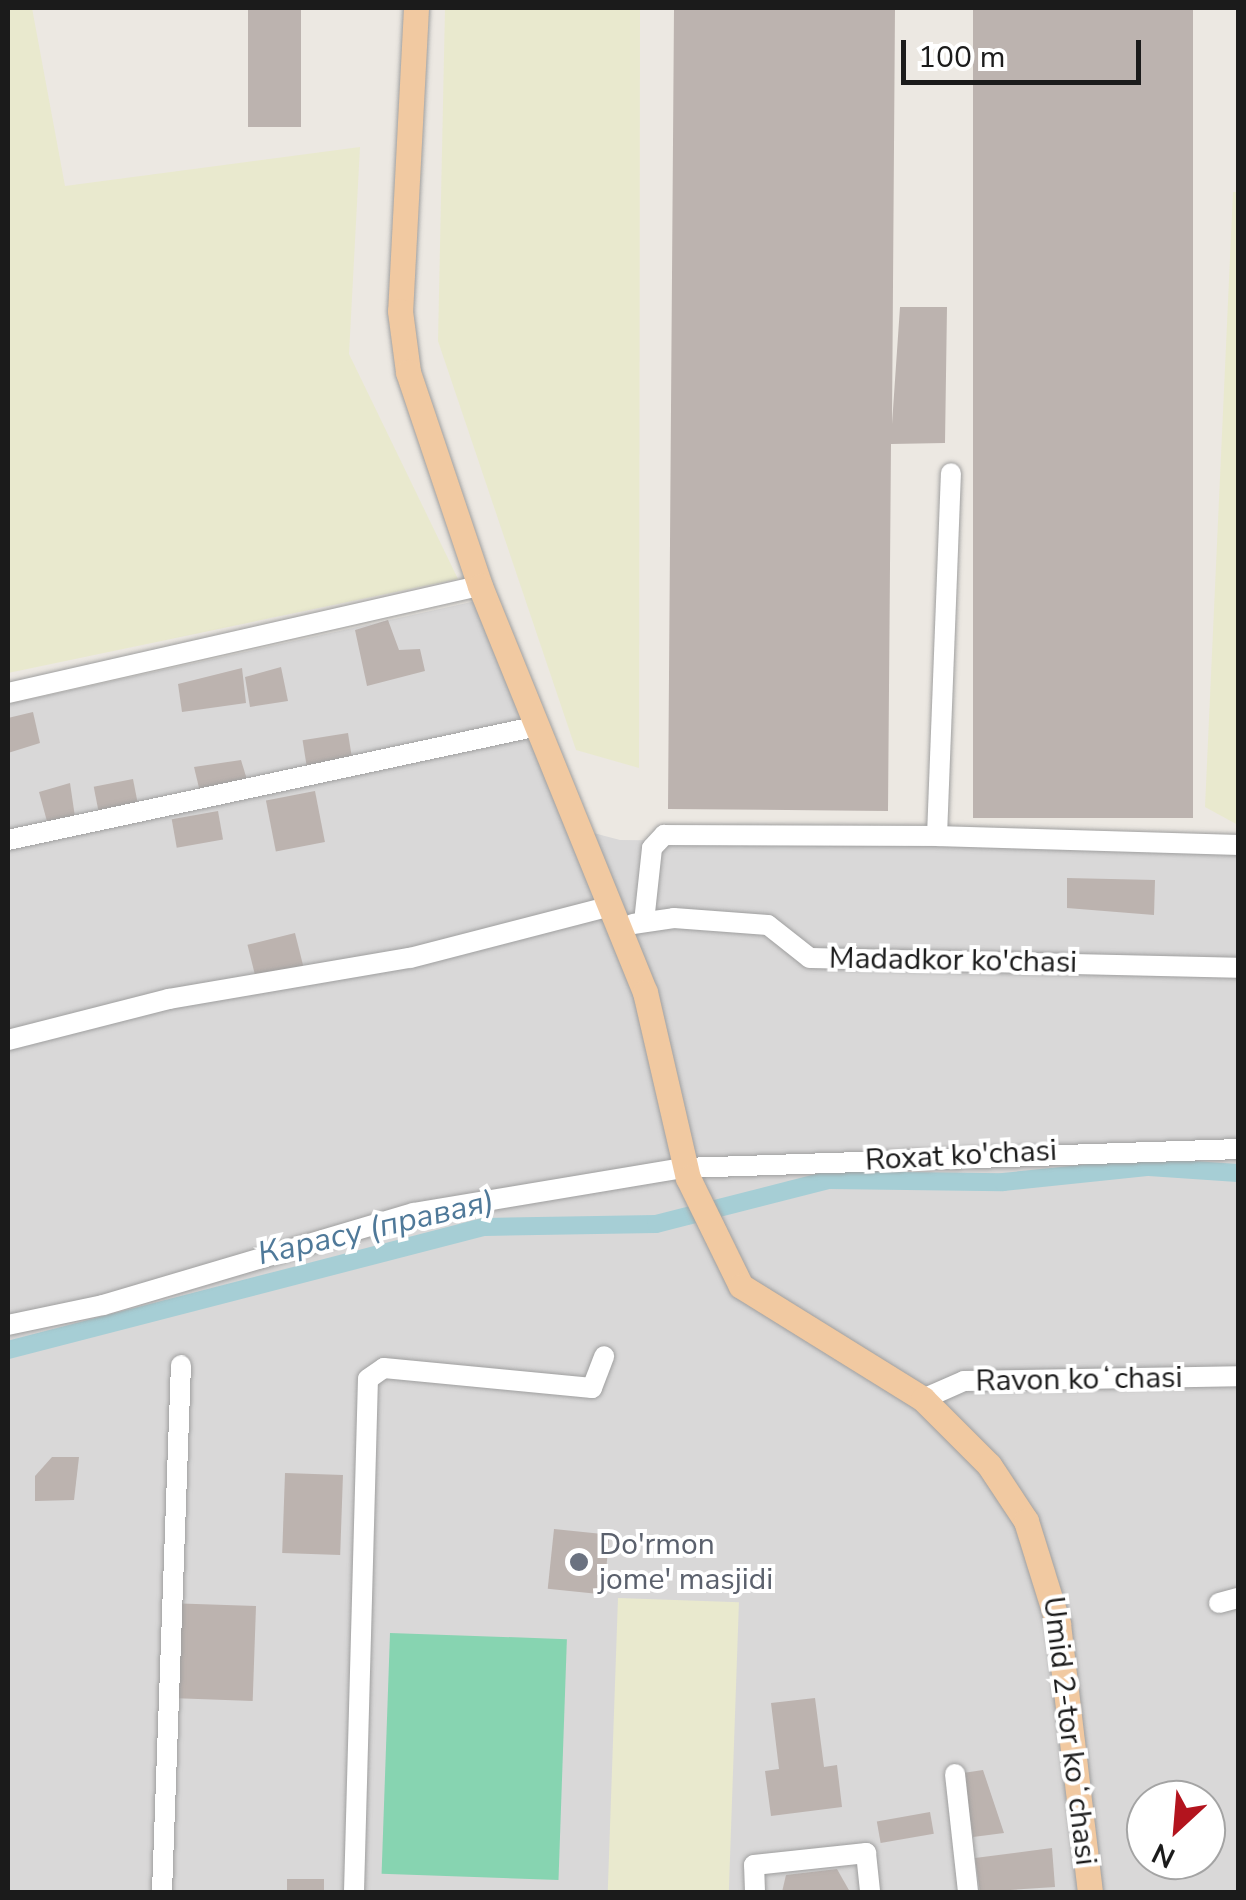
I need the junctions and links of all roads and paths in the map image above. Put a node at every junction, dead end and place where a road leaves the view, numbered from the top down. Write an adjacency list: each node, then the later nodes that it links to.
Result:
1 (416, 8): 3 (main road, Umid 2-tor koʻchasi)
2 (951, 472): 6 (street)
3 (480, 586): 4 (street); 5 (main road, Umid 2-tor koʻchasi)
4 (8, 693)
5 (538, 726): 7 (street); 9 (main road, Umid 2-tor koʻchasi)
6 (937, 836): 8 (street); 9 (street)
7 (8, 840)
8 (1238, 845)
9 (625, 918): 10 (street, Madadkor ko'chasi); 11 (street, Madadkor ko'chasi); 13 (main road, Umid 2-tor koʻchasi)
10 (1238, 968)
11 (8, 1040)
12 (1238, 1149): 13 (street, Roxat ko'chasi)
13 (686, 1173): 14 (street, Roxat ko'chasi); 18 (main road, Umid 2-tor koʻchasi)
14 (8, 1325)
15 (604, 1356): 21 (street)
16 (180, 1365): 20 (street)
17 (1238, 1376): 18 (street, Ravon koʻchasi)
18 (923, 1399): 25 (main road, Umid 2-tor koʻchasi)
19 (955, 1774): 24 (street)
20 (162, 1892)
21 (354, 1892)
22 (755, 1892): 23 (street)
23 (870, 1892)
24 (968, 1892)
25 (1090, 1892)

